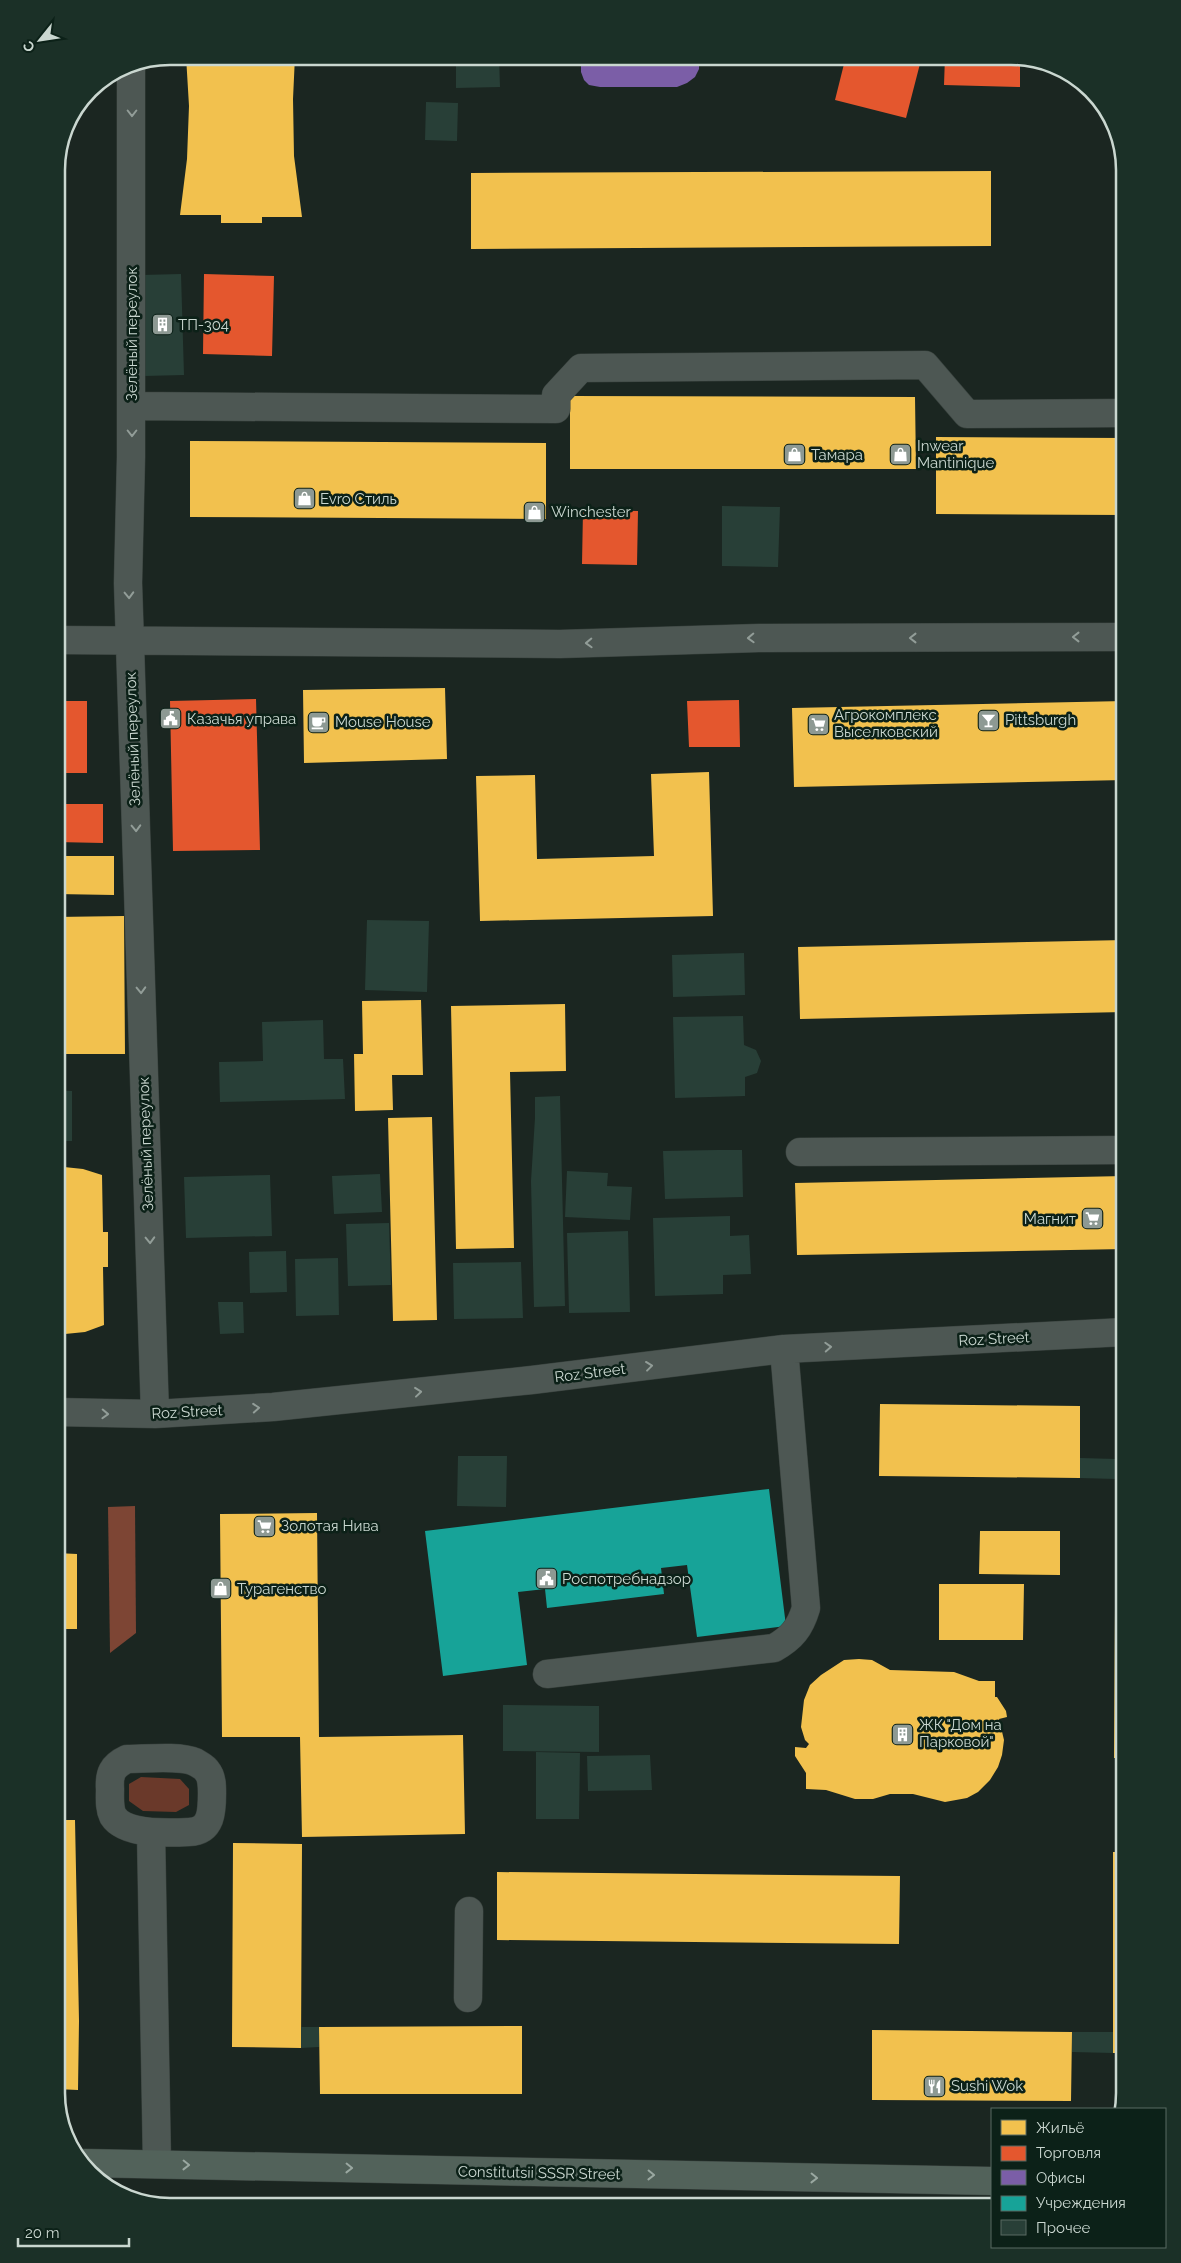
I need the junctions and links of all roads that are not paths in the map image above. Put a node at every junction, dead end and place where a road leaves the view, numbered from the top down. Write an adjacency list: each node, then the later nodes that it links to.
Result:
1 (132, 73): 2 (street, Зелёный переулок, one-way to 2)
2 (132, 406): 3 (street); 5 (street, Зелёный переулок, one-way to 5)
3 (1116, 413)
4 (1116, 637): 5 (street, one-way to 5)
5 (130, 639): 6 (street); 12 (street, Зелёный переулок, one-way to 12)
6 (65, 640)
7 (1116, 1150): 8 (street)
8 (800, 1152)
9 (1116, 1332): 10 (street, Roz Street, one-way to 9)
10 (784, 1349): 12 (street, Roz Street, one-way to 10); 13 (street)
11 (65, 1412): 12 (street, Roz Street, one-way to 12)
12 (155, 1414)
13 (547, 1674)
14 (151, 1832): 18 (street)
15 (469, 1911): 16 (street)
16 (468, 1998)
17 (92, 2163): 18 (main road, Constitutsii SSSR Street)
18 (157, 2164): 19 (main road, Constitutsii SSSR Street, one-way to 19)
19 (991, 2181)

